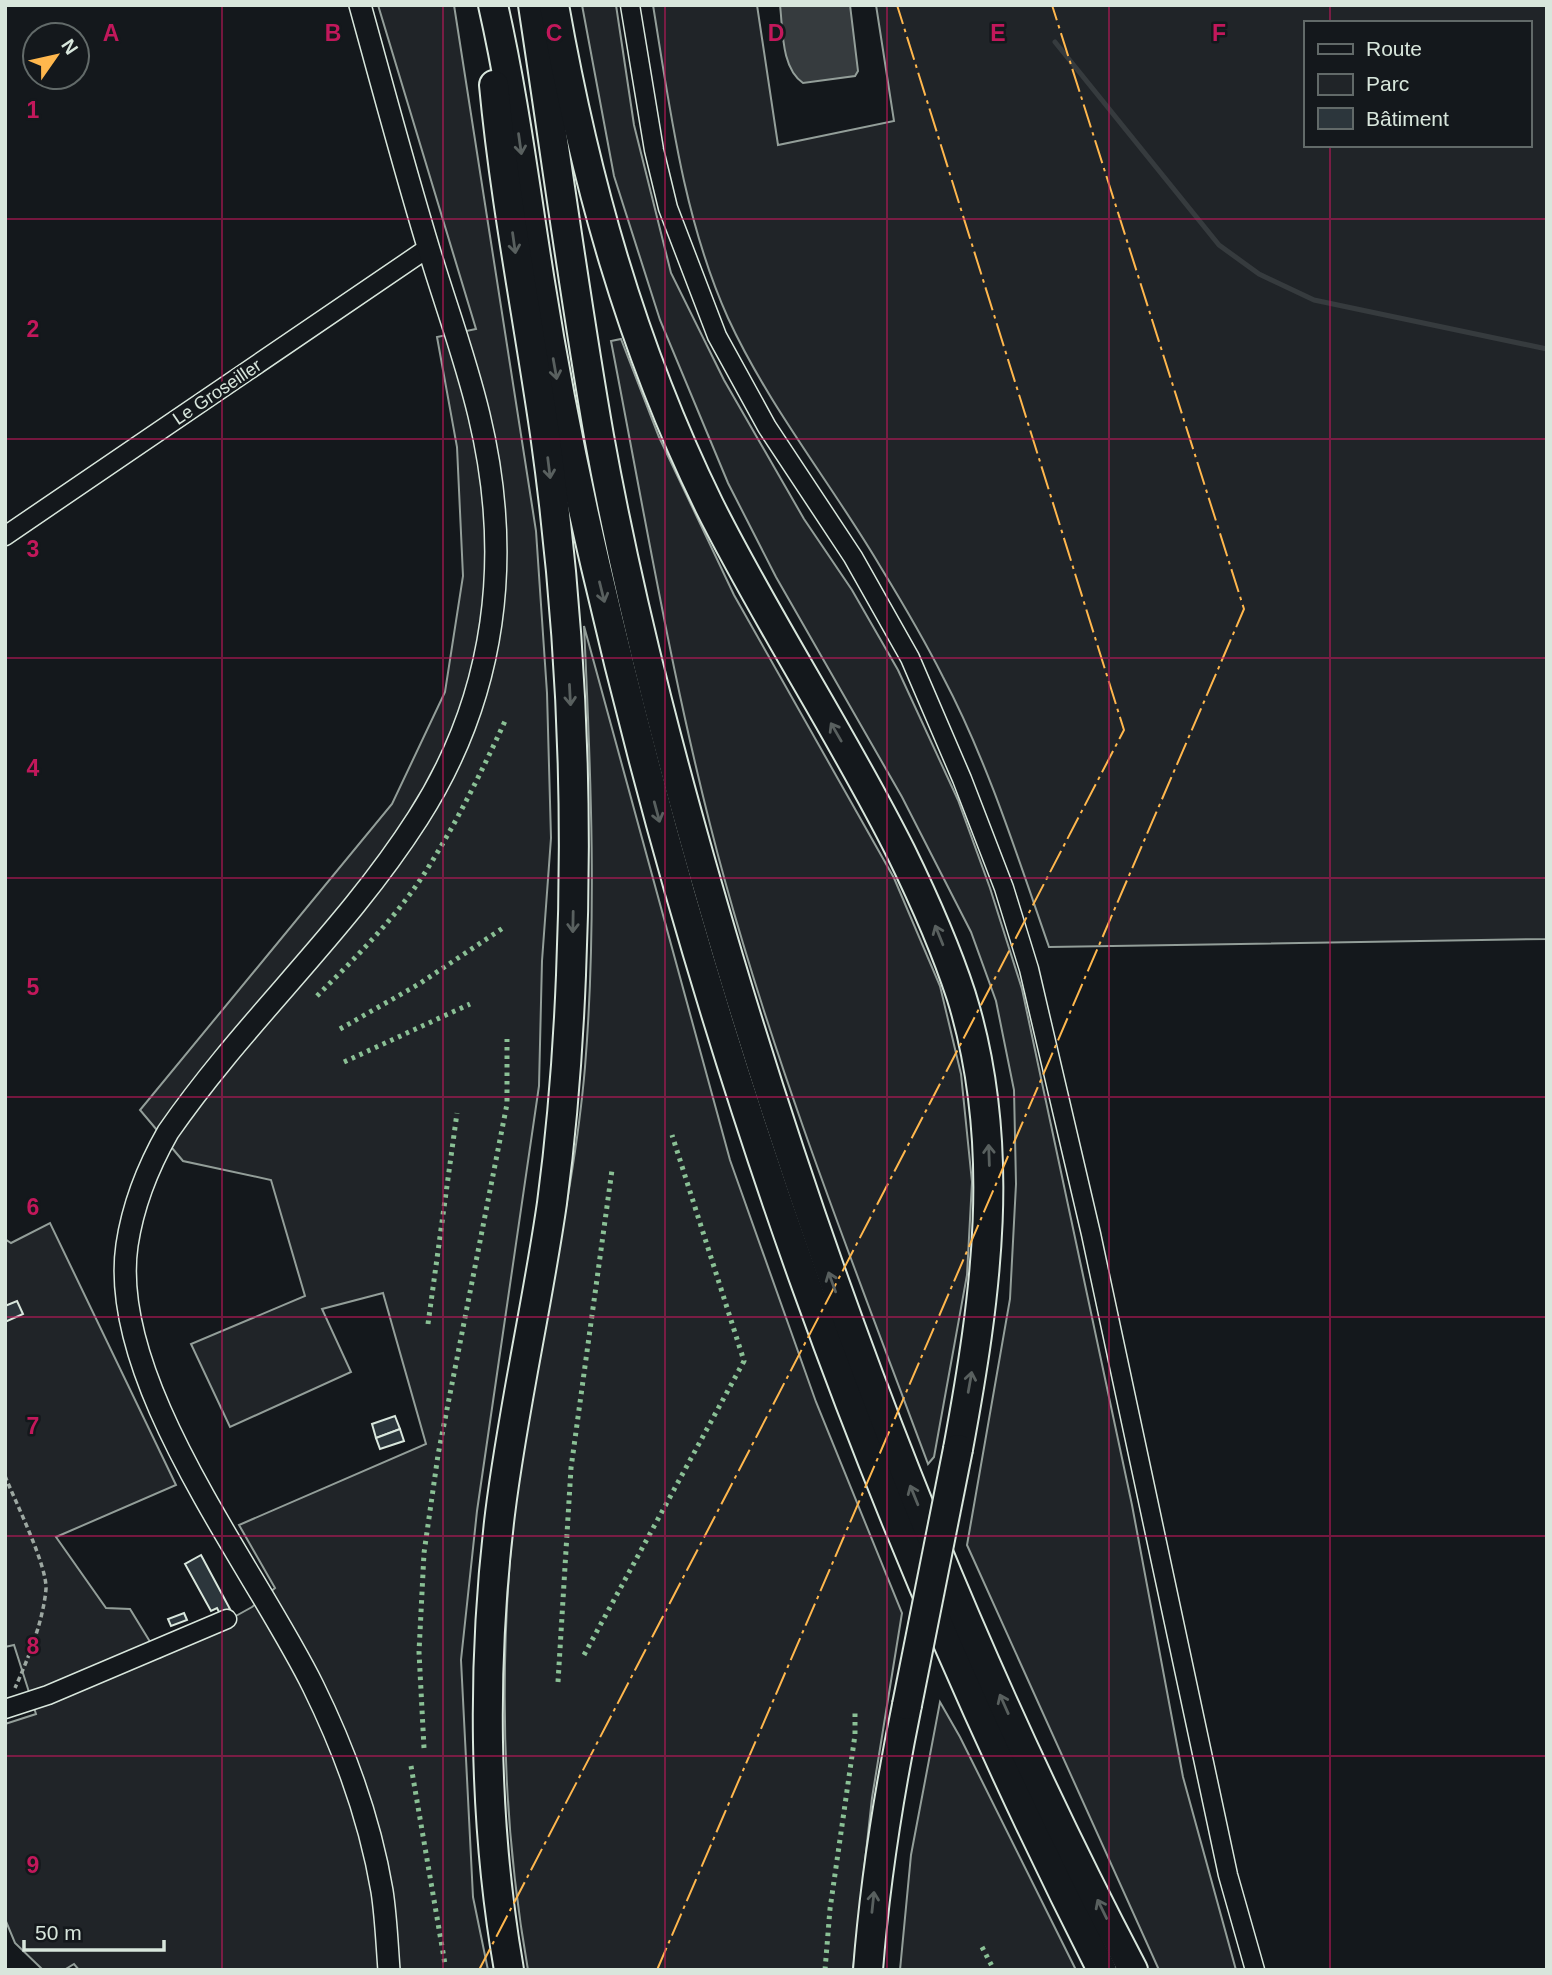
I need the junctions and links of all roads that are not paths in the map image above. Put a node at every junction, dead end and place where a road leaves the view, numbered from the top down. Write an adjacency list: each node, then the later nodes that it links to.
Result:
1 (360, 5): 7 (street)
2 (486, 5): 12 (highway, one-way to 12)
3 (494, 5): 14 (highway, one-way to 14)
4 (533, 5): 15 (highway, one-way to 4)
5 (554, 5): 13 (highway, one-way to 5, bridge)
6 (630, 5): 16 (street)
7 (428, 248): 8 (street, Le Groseiller); 11 (street)
8 (5, 536)
9 (227, 1619): 10 (street)
10 (5, 1709)
11 (389, 1970)
12 (509, 1970)
13 (868, 1970)
14 (1102, 1970)
15 (1133, 1970)
16 (1255, 1970)

